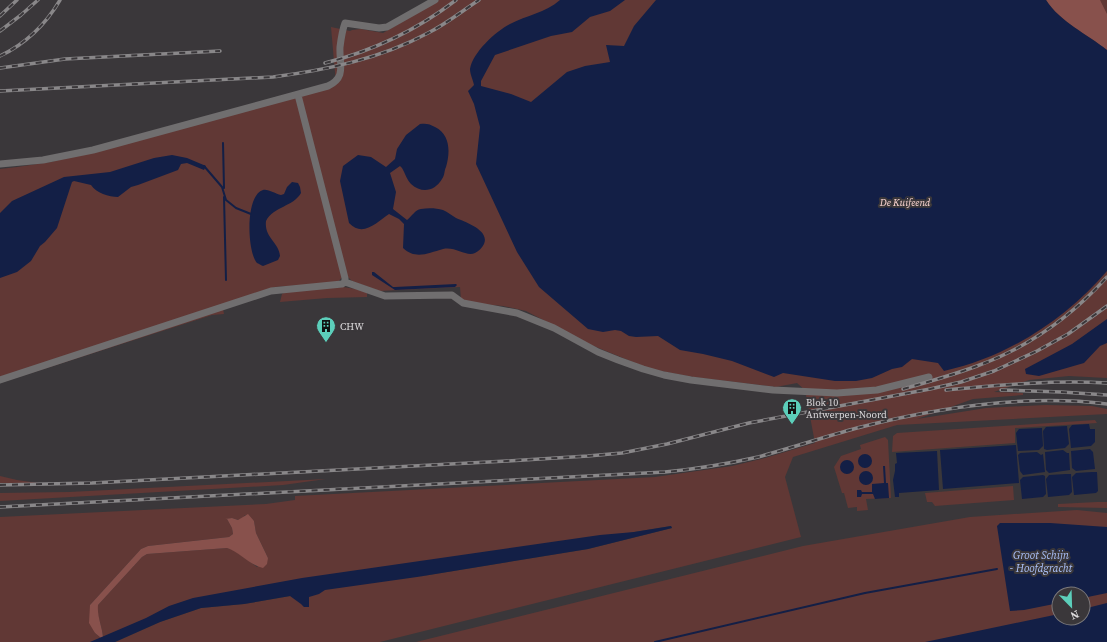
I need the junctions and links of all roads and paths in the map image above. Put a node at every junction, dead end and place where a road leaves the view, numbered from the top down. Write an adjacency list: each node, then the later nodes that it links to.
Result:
1 (435, 0): 2 (street)
2 (298, 95): 3 (street); 4 (street)
3 (0, 164)
4 (345, 282): 5 (street); 6 (street)
5 (929, 377)
6 (0, 380)

